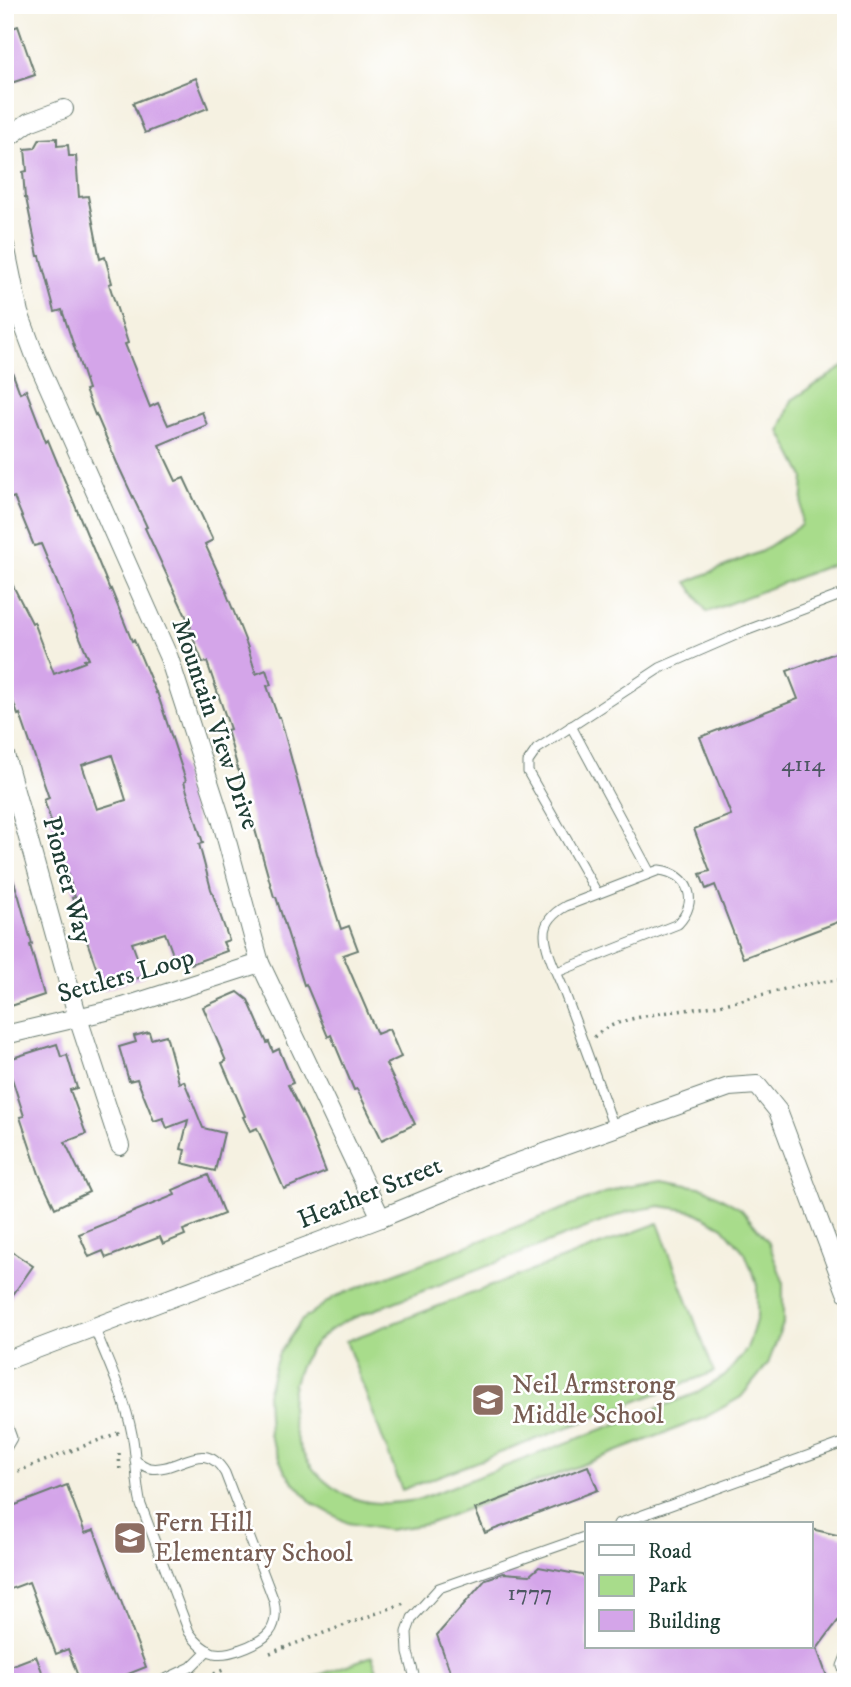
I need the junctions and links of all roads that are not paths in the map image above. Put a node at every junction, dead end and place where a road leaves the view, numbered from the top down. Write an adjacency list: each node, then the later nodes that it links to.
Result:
1 (64, 109): 2 (street)
2 (5, 140)
3 (5, 244): 4 (street, Mountain View Drive)
4 (12, 315): 10 (street, Mountain View Drive)
5 (846, 593): 6 (lane)
6 (571, 726): 8 (lane); 9 (lane)
7 (5, 755): 12 (street, Pioneer Way)
8 (650, 873): 9 (lane); 11 (lane)
9 (597, 894): 11 (lane)
10 (260, 963): 12 (street, Settlers Loop); 16 (street, Mountain View Drive)
11 (557, 972): 14 (lane)
12 (78, 1018): 13 (street, Settlers Loop); 15 (street, Pioneer Way)
13 (5, 1035)
14 (614, 1128): 16 (street, Heather Street); 17 (street, Heather Street)
15 (120, 1146)
16 (381, 1218): 18 (street, Heather Street)
17 (846, 1292)
18 (94, 1327): 19 (street, Heather Street); 23 (lane)
19 (5, 1361)
20 (5, 1419): 22 (lane)
21 (846, 1442): 24 (lane)
22 (5, 1450)
23 (135, 1460): 26 (lane); 26 (lane)
24 (624, 1522)
25 (585, 1537): 30 (lane)
26 (208, 1650): 29 (lane)
27 (846, 1656): 28 (lane)
28 (846, 1676)
29 (159, 1682)
30 (415, 1682)

